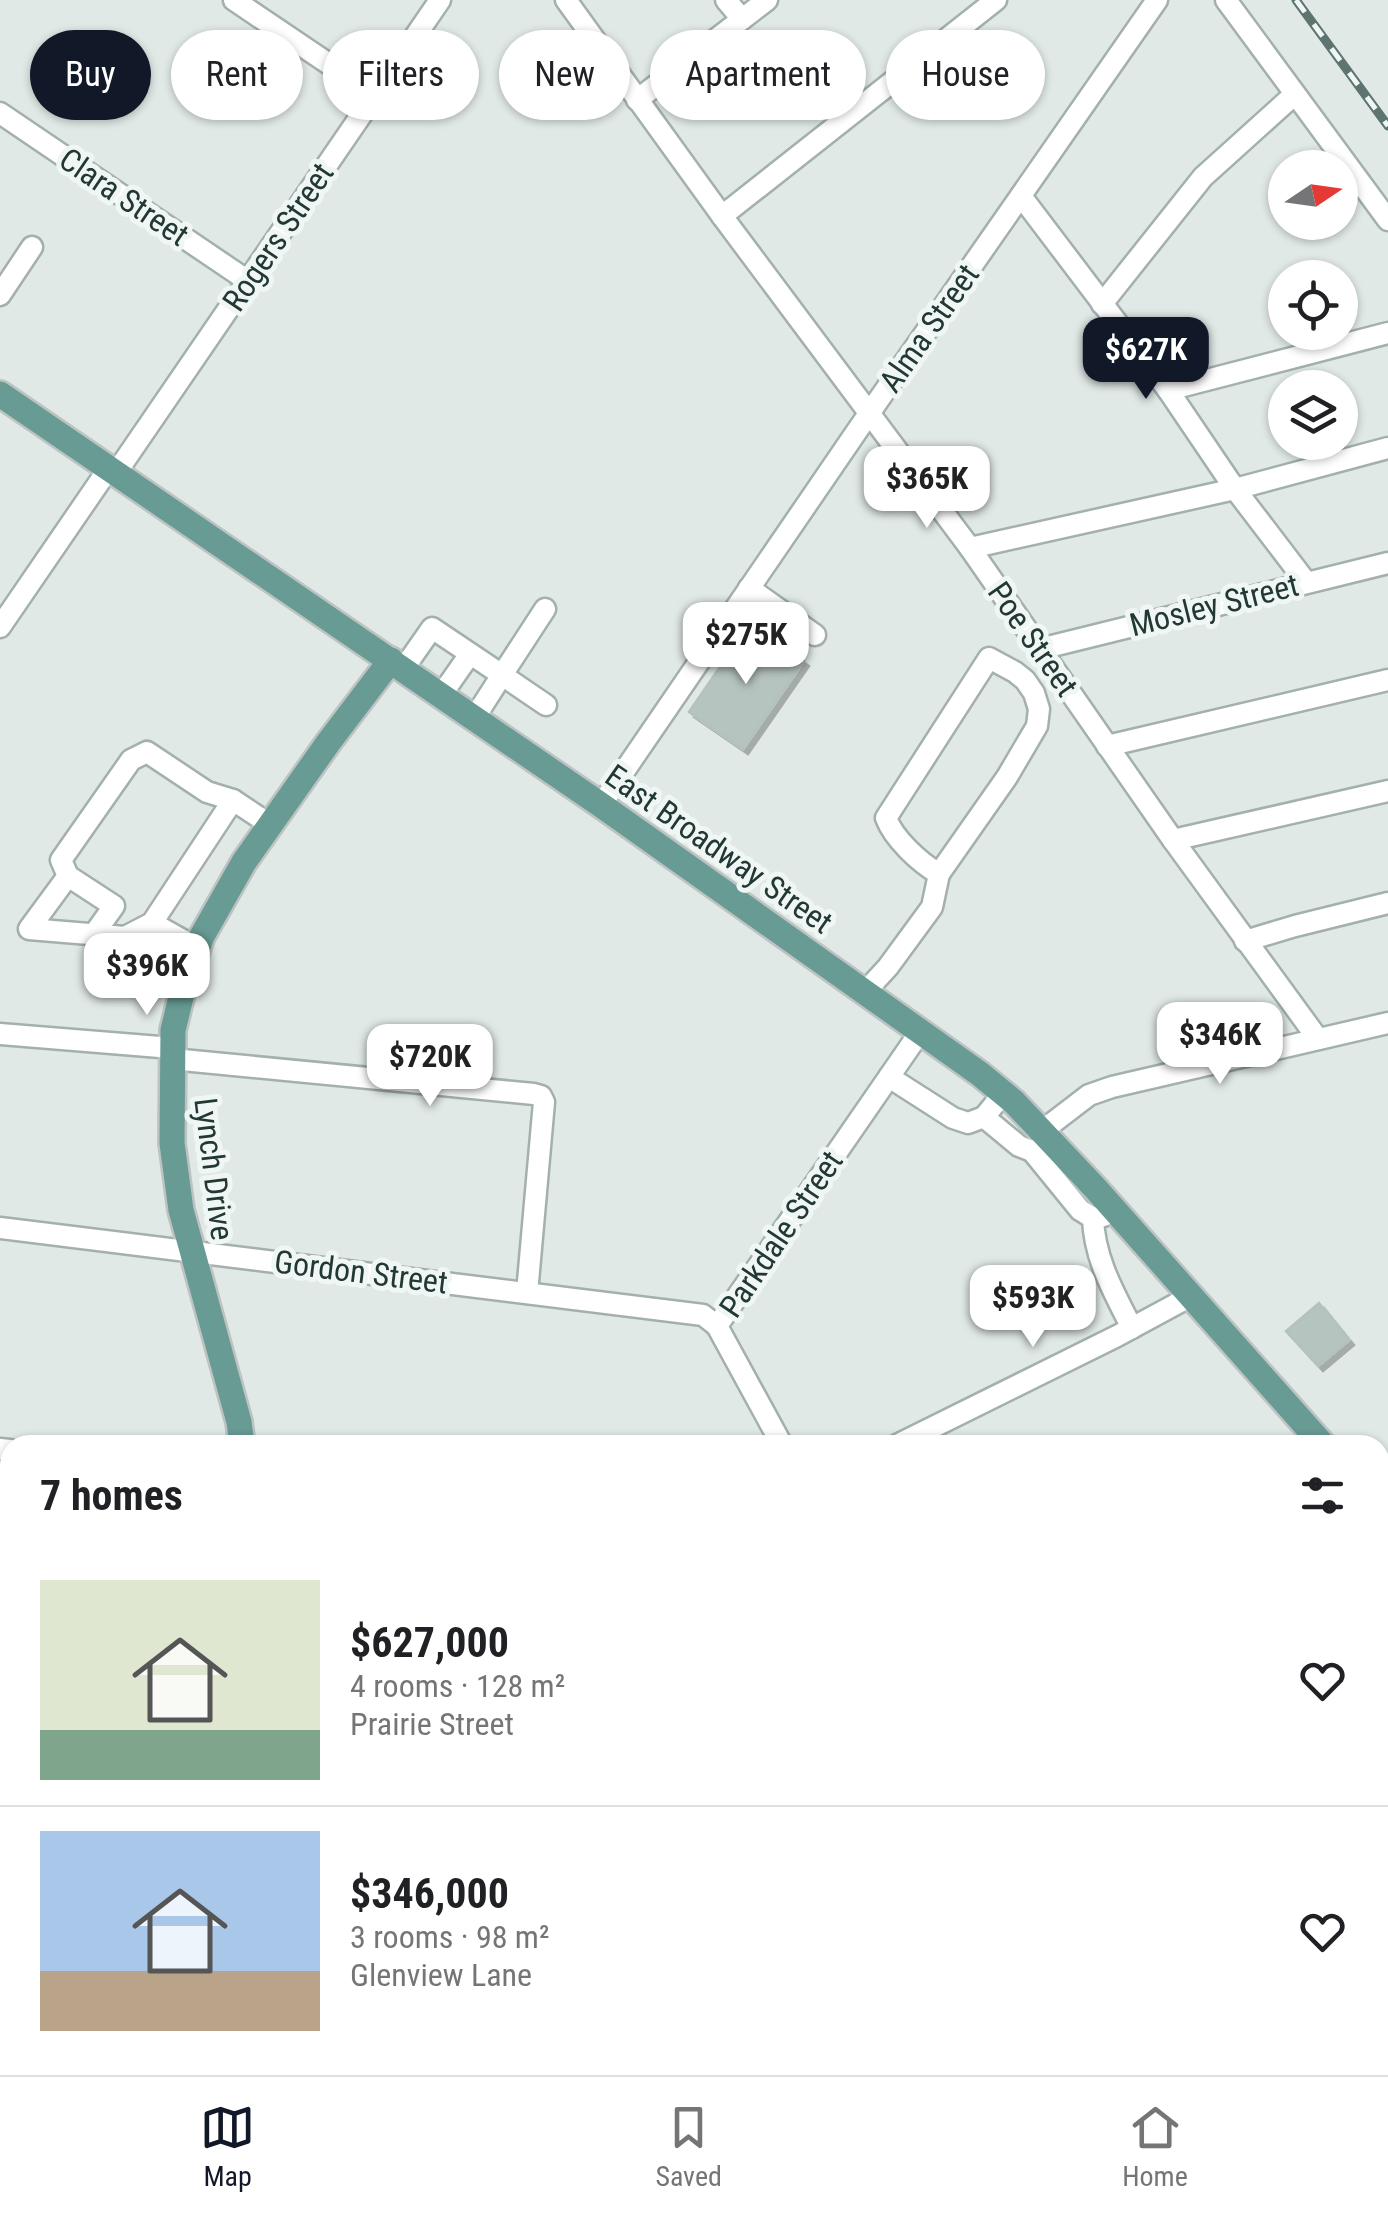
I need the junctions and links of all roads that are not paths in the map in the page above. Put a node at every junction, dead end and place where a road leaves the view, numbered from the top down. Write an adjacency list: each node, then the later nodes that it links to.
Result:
1 (234, 0): 11 (street)
2 (440, 0): 10 (street, Rogers Street)
3 (566, 0): 13 (street, Poe Street)
4 (726, 0): 9 (street)
5 (767, 0): 9 (street)
6 (996, 0): 17 (street)
7 (1157, 0): 16 (street, Alma Street)
8 (1226, 0): 12 (street)
9 (742, 19): 13 (street)
10 (420, 30)
11 (323, 60)
12 (1295, 94): 18 (street); 22 (street)
13 (637, 100): 17 (street, Poe Street)
14 (0, 113): 20 (street, Clara Street)
15 (359, 120): 20 (street, Rogers Street)
16 (1021, 196): 22 (street); 26 (street, Alma Street)
17 (722, 216): 26 (street, Poe Street)
18 (1388, 220)
19 (32, 248): 21 (street)
20 (248, 281): 28 (street, Rogers Street)
21 (0, 295)
22 (1102, 304): 24 (street)
23 (1388, 333): 24 (street)
24 (1168, 390): 29 (street)
25 (0, 394): 28 (main road, East Broadway Street)
26 (870, 412): 30 (street, Poe Street); 33 (street, Alma Street)
27 (1388, 448): 29 (street)
28 (112, 471): 35 (street, Rogers Street); 39 (main road, East Broadway Street)
29 (1236, 489): 30 (street); 32 (street)
30 (970, 548): 37 (street, Poe Street)
31 (1388, 562): 32 (street, Mosley Street)
32 (1306, 582): 37 (street, Mosley Street)
33 (749, 588): 36 (street); 48 (street, Alma Street)
34 (545, 609): 40 (street)
35 (0, 627)
36 (814, 635)
37 (1040, 648): 45 (street, Poe Street)
38 (470, 654): 39 (street); 40 (street); 42 (street)
39 (398, 664): 42 (main road, East Broadway Street); 49 (main road, Lynch Drive)
40 (502, 675): 43 (street); 44 (street)
41 (1388, 680): 45 (street)
42 (442, 694): 44 (main road, East Broadway Street)
43 (546, 705)
44 (475, 718): 48 (main road, East Broadway Street)
45 (1107, 746): 50 (street, Poe Street)
46 (1388, 791): 50 (street)
47 (233, 800): 49 (street); 52 (street); 54 (street)
48 (601, 805): 58 (main road, East Broadway Street)
49 (269, 824): 57 (main road, Lynch Drive)
50 (1173, 840): 56 (street, Poe Street)
51 (939, 874): 51 (street); 58 (street)
52 (68, 876): 55 (street); 55 (street)
53 (1388, 903): 56 (street)
54 (152, 923): 55 (street); 57 (street)
55 (94, 934)
56 (1244, 940): 62 (street, Poe Street)
57 (197, 948): 63 (main road, Lynch Drive)
58 (865, 992): 60 (main road, East Broadway Street)
59 (1388, 1023): 62 (street)
60 (920, 1032): 64 (street, Parkdale Street); 65 (main road, East Broadway Street)
61 (0, 1034): 63 (street)
62 (1318, 1039): 67 (street)
63 (172, 1054): 70 (main road, Lynch Drive); 71 (street)
64 (889, 1077): 66 (street); 73 (street, Parkdale Street)
65 (1003, 1094): 66 (street); 67 (main road, East Broadway Street)
66 (984, 1117): 67 (street)
67 (1041, 1141): 68 (main road, East Broadway Street)
68 (1103, 1214): 72 (main road, East Broadway Street); 74 (street)
69 (0, 1228): 70 (street, Gordon Street)
70 (191, 1251): 71 (street, Gordon Street); 75 (main road, Lynch Drive)
71 (527, 1293): 73 (street, Gordon Street)
72 (1191, 1296): 74 (street); 78 (main road, East Broadway Street)
73 (717, 1326): 76 (street, Parkdale Street)
74 (1132, 1328): 77 (street)
75 (241, 1435)
76 (777, 1435)
77 (917, 1435)
78 (1314, 1435)

